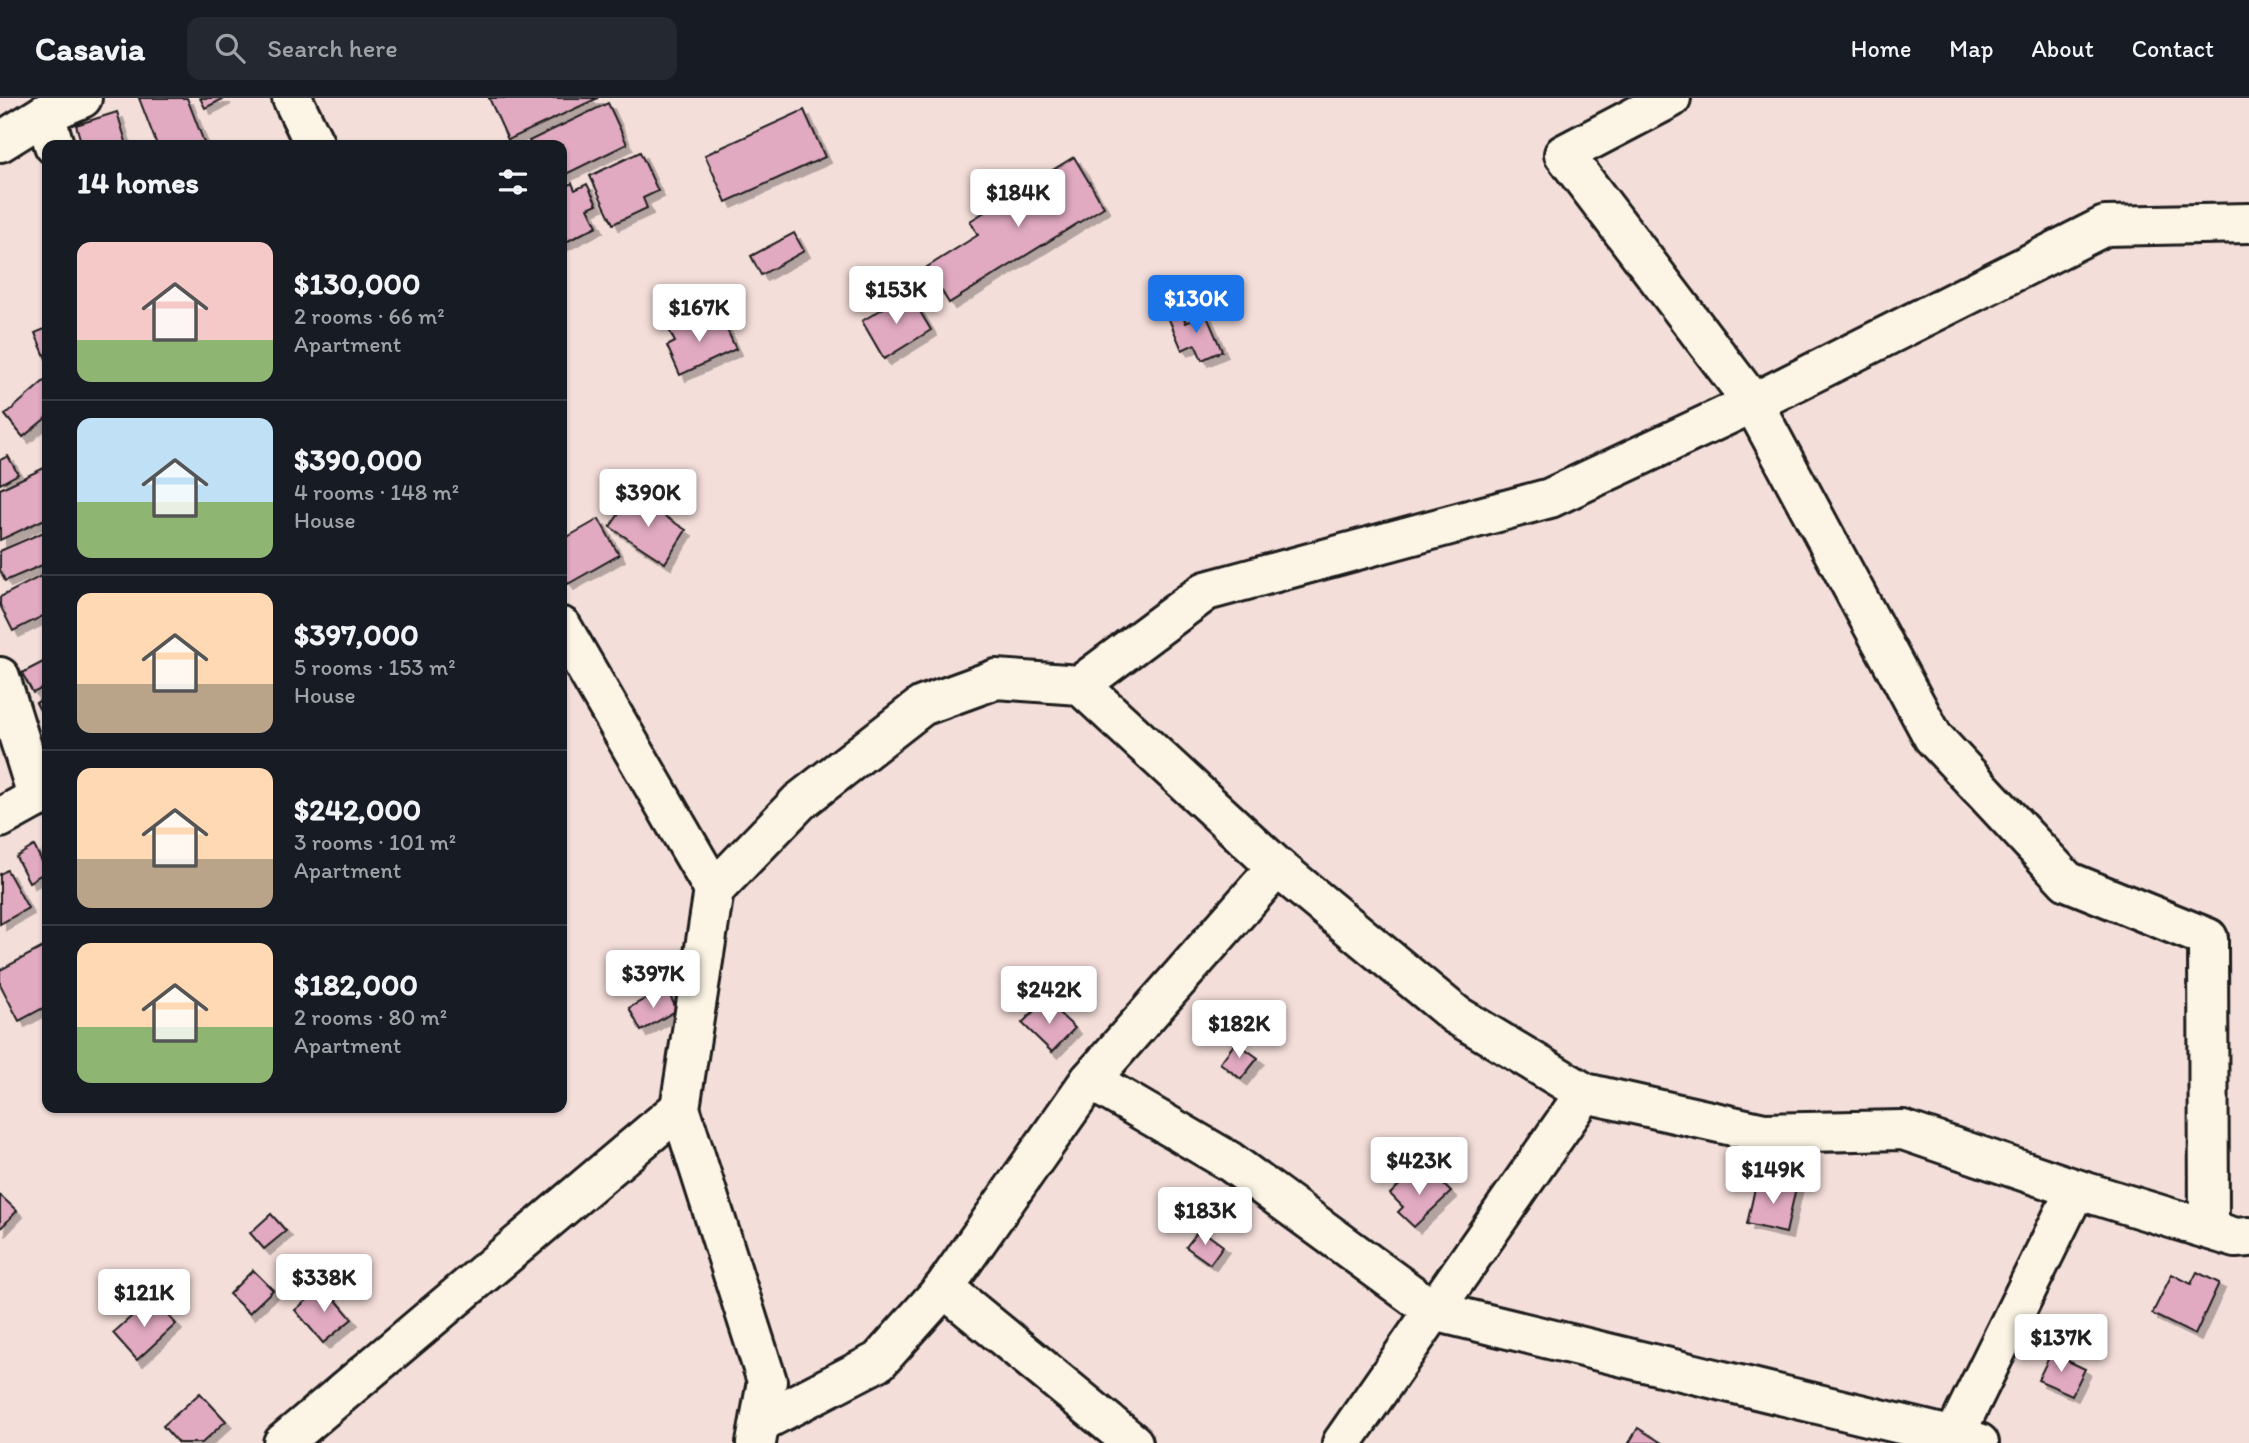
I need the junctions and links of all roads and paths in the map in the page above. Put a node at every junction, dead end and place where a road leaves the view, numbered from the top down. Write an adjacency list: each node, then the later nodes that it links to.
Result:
1 (82, 98): 4 (street)
2 (292, 98): 5 (street)
3 (1671, 98): 8 (street)
4 (49, 130): 6 (street)
5 (313, 140)
6 (0, 142)
7 (2249, 223): 8 (street)
8 (1753, 403): 11 (street); 21 (street)
9 (567, 636): 16 (street)
10 (0, 677): 12 (street)
11 (1080, 685): 15 (street); 16 (street)
12 (42, 792)
13 (42, 796): 14 (street)
14 (0, 818)
15 (1277, 867): 17 (street); 18 (street)
16 (714, 890): 19 (street)
17 (1090, 1080): 23 (street); 24 (street)
18 (1585, 1093): 20 (street); 24 (street)
19 (680, 1108): 25 (street); 27 (street)
20 (2076, 1189): 21 (street); 26 (street)
21 (2209, 1229): 22 (street)
22 (2249, 1237)
23 (944, 1288): 25 (street); 28 (street)
24 (1434, 1311): 26 (street); 29 (street)
25 (756, 1437)
26 (1961, 1442)
27 (283, 1443)
28 (1133, 1443)
29 (1342, 1443)

